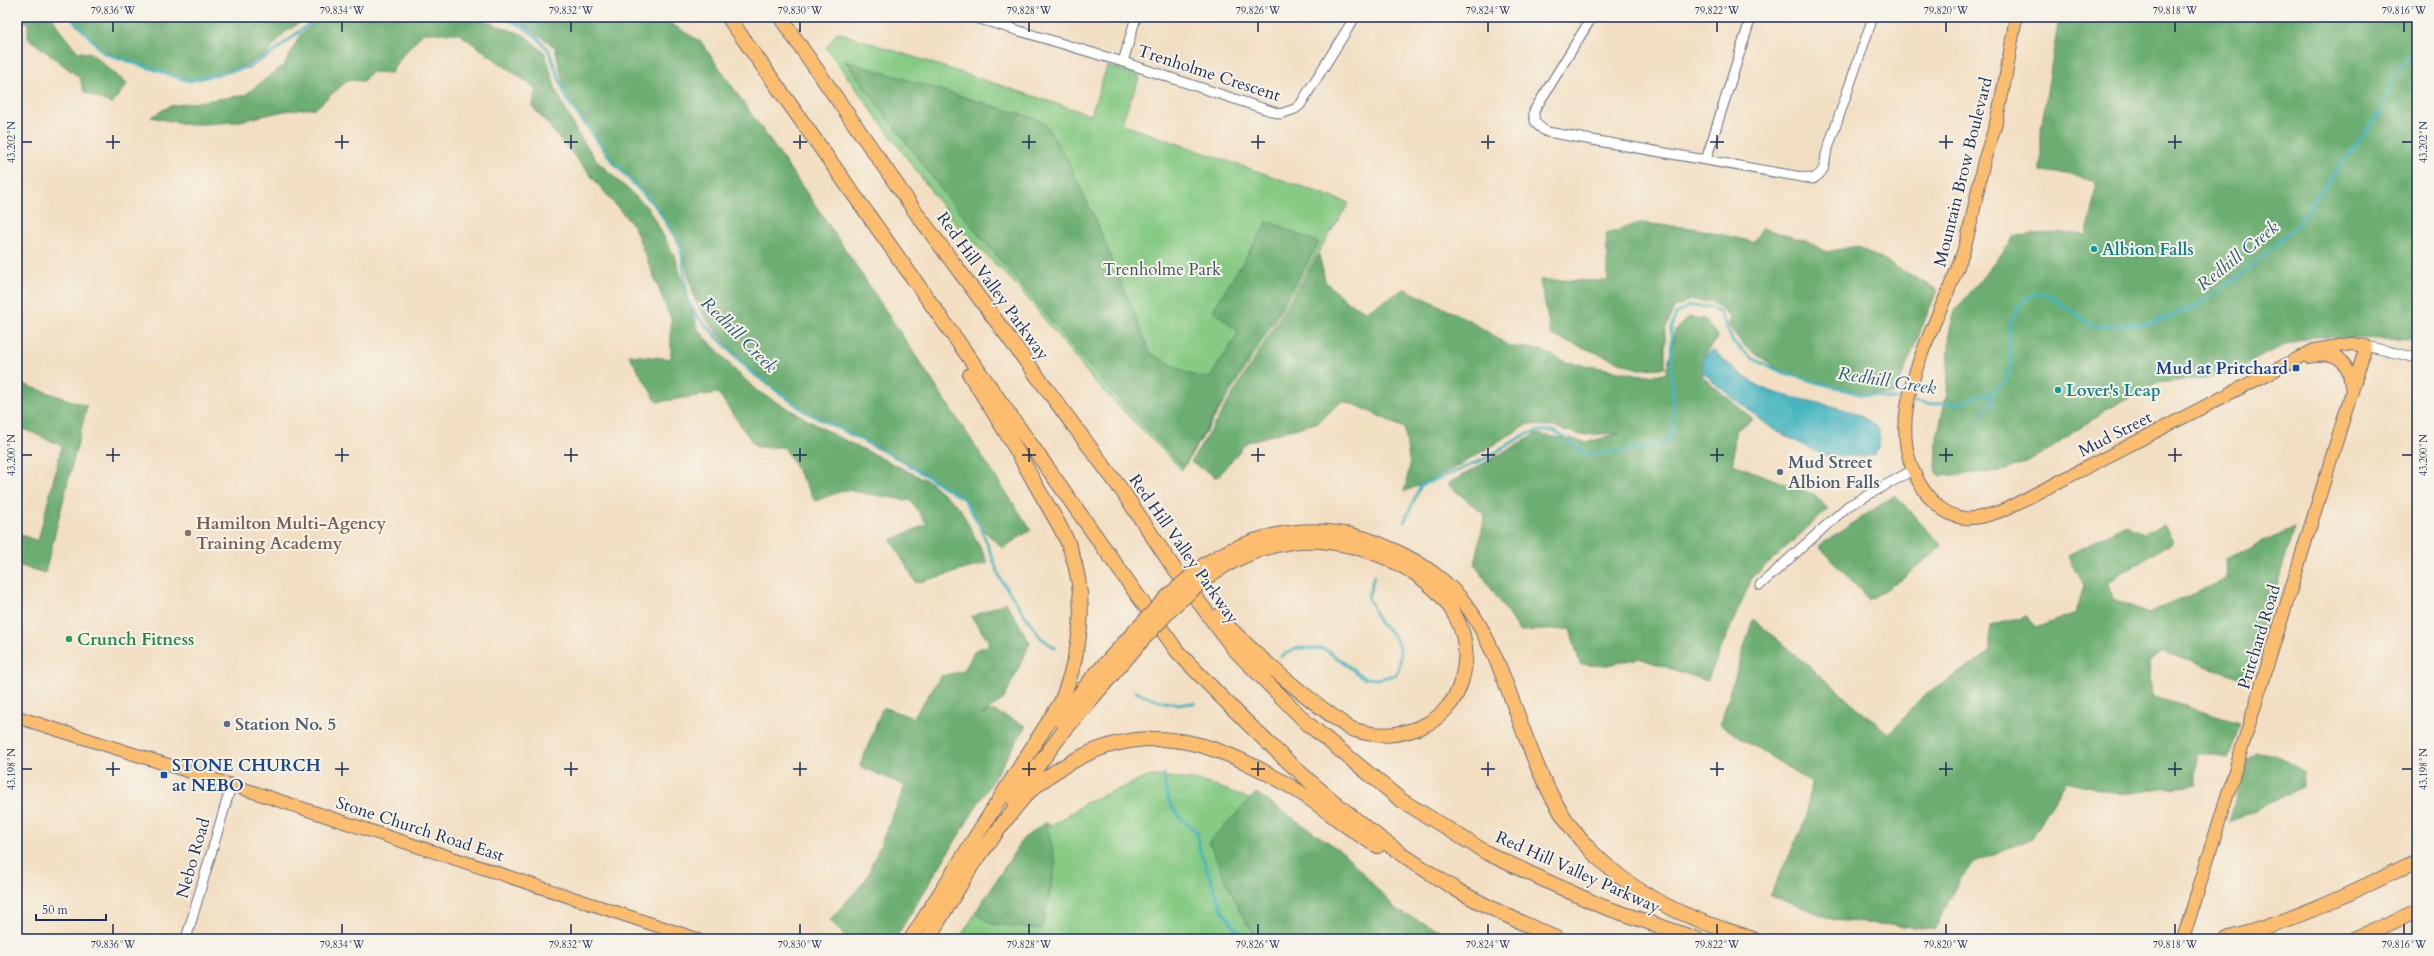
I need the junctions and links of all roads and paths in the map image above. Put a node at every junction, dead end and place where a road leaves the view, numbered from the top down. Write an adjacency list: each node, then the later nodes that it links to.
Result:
1 (728, 17): 14 (highway)
2 (973, 17): 11 (street, Trenholme Crescent)
3 (1012, 17): 11 (street)
4 (1136, 17): 12 (street)
5 (1355, 17): 12 (street, Trenholme Crescent)
6 (1592, 17): 13 (street)
7 (1751, 17): 13 (street)
8 (1873, 17): 13 (street)
9 (2016, 17): 19 (main road, Mountain Brow Boulevard)
10 (781, 18): 20 (highway, Red Hill Valley Parkway)
11 (1008, 28): 12 (street, Trenholme Crescent)
12 (1123, 62)
13 (1706, 160)
14 (943, 321): 25 (highway); 27 (highway)
15 (2366, 346): 16 (street, Mud Street); 17 (main road, Mud Street); 18 (main road, Pritchard Road)
16 (2417, 358)
17 (2287, 363): 18 (main road); 19 (main road, Mud Street)
18 (2351, 388): 38 (main road, Pritchard Road)
19 (1913, 470): 22 (street)
20 (1173, 566): 21 (highway); 36 (highway, Red Hill Valley Parkway)
21 (1207, 570): 23 (highway, bridge); 37 (highway)
22 (1760, 585)
23 (1140, 634): 25 (highway); 28 (highway)
24 (17, 717): 26 (main road, Stone Church Road East)
25 (1022, 766): 33 (highway)
26 (231, 786): 31 (street, Nebo Road); 32 (main road, Stone Church Road East)
27 (1401, 853): 28 (highway); 35 (highway)
28 (976, 860): 34 (highway)
29 (2417, 861): 39 (highway)
30 (2417, 911): 40 (highway)
31 (186, 939)
32 (697, 939)
33 (911, 939)
34 (928, 939)
35 (1558, 939)
36 (1697, 939)
37 (1753, 939)
38 (2183, 939)
39 (2226, 939)
40 (2355, 939)

